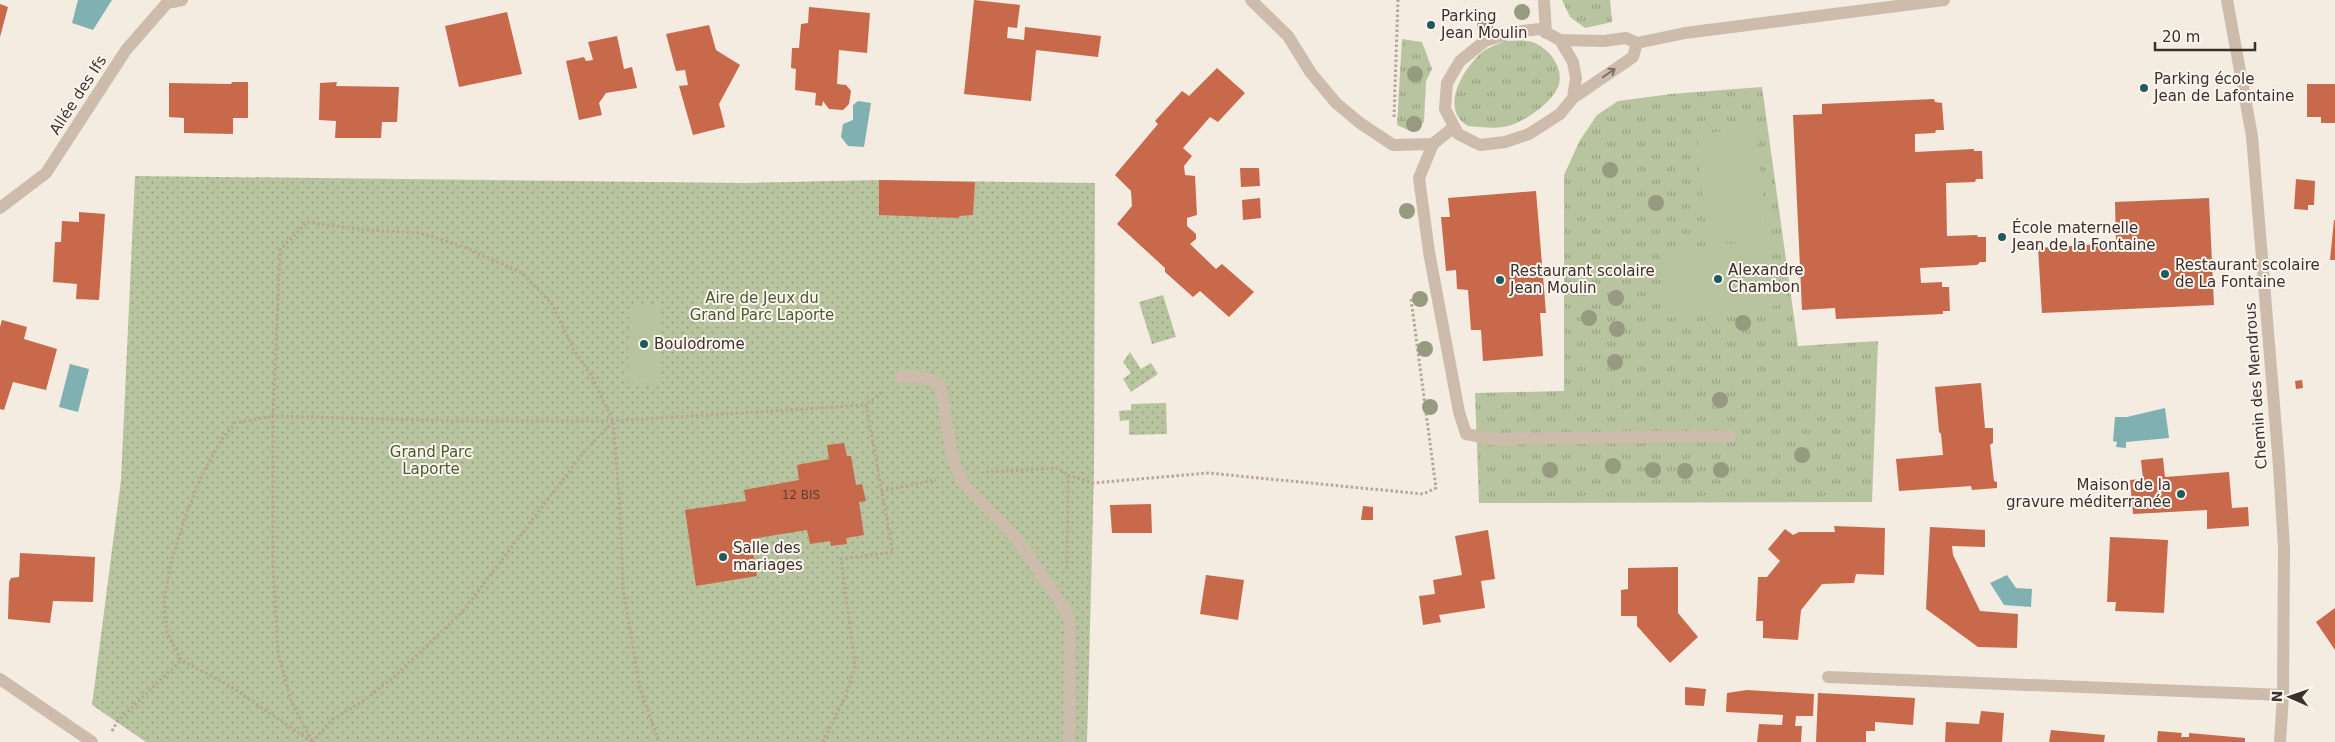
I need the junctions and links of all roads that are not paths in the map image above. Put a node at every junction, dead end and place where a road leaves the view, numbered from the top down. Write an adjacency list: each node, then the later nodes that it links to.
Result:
1 (182, 0): 12 (street, Allée des Ifs)
2 (1251, 0): 11 (street)
3 (1544, 0): 6 (street)
4 (1944, 0): 8 (street)
5 (2227, 0): 17 (street, Chemin des Mendrous)
6 (1546, 33): 7 (street); 10 (street)
7 (1560, 40): 8 (street); 9 (street)
8 (1636, 43): 9 (street, one-way to 8)
9 (1573, 98): 10 (street)
10 (1454, 127): 11 (street)
11 (1433, 144): 14 (street)
12 (0, 208)
13 (900, 377): 19 (street)
14 (1730, 436)
15 (1828, 677): 17 (street)
16 (0, 678): 18 (street)
17 (2283, 695): 20 (street, Chemin des Mendrous)
18 (92, 742)
19 (1069, 742)
20 (2280, 742)

